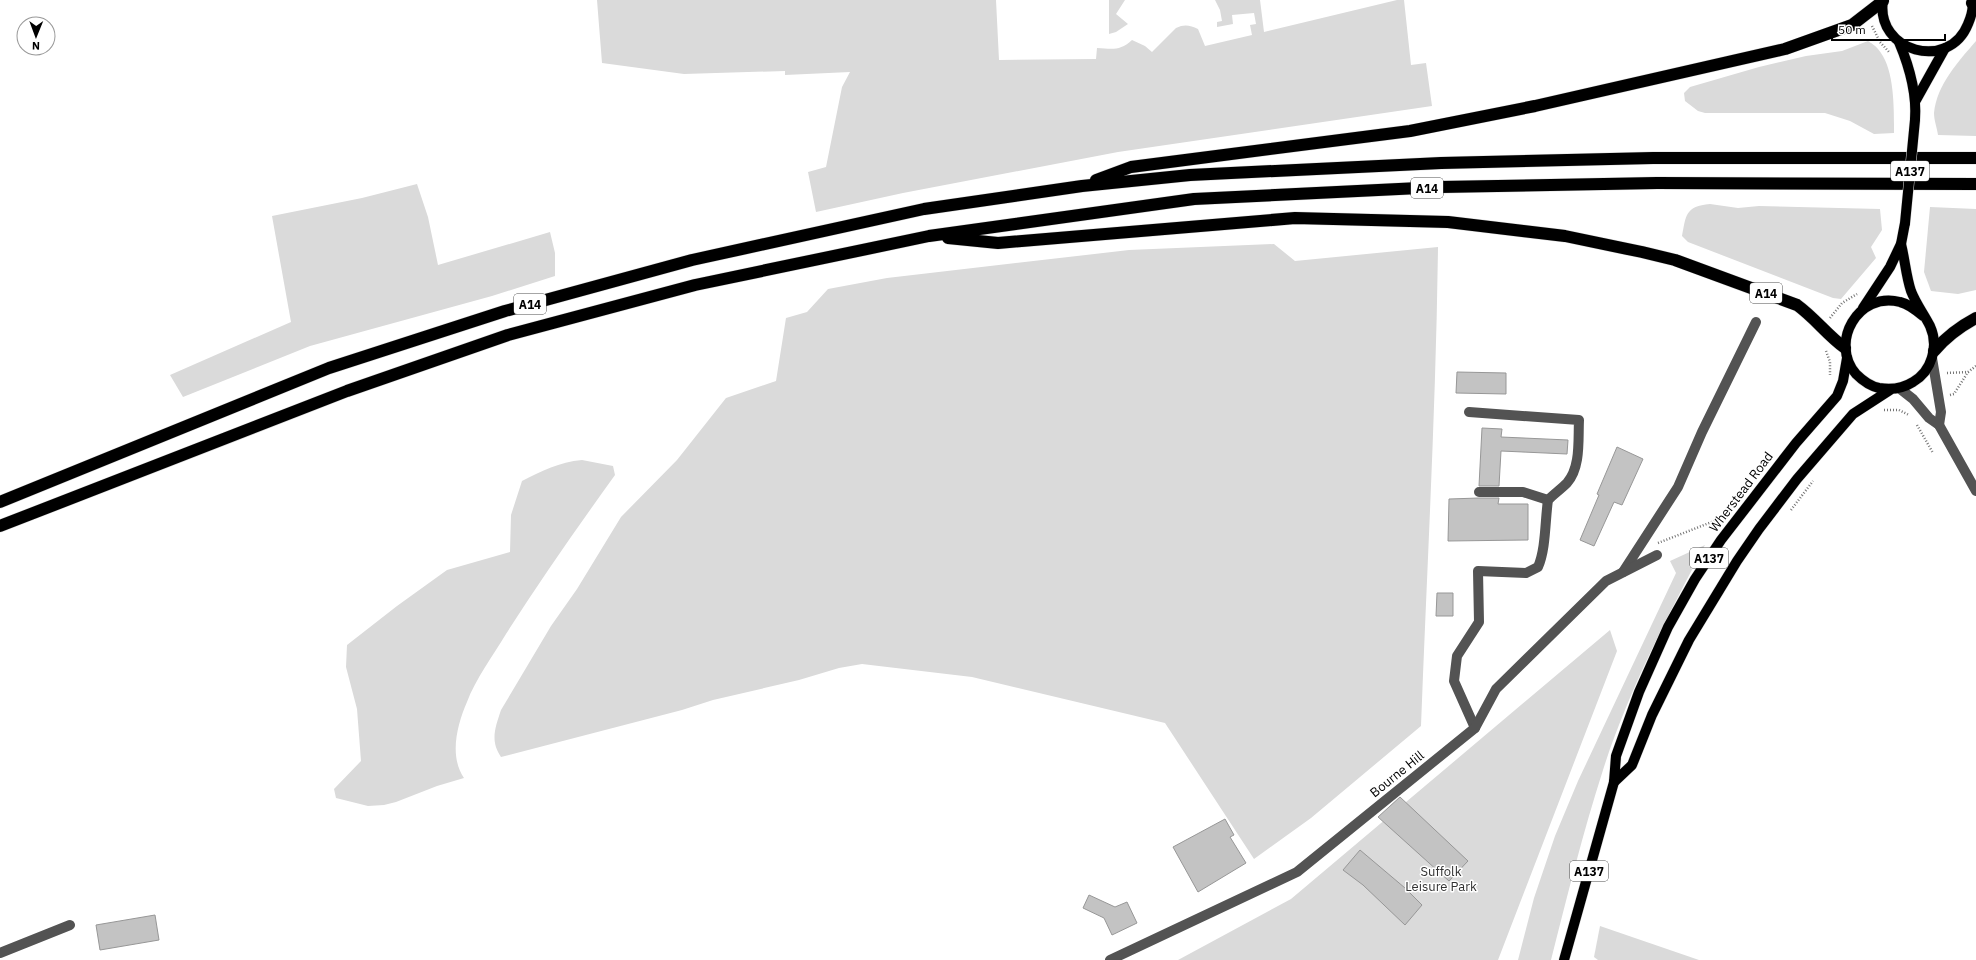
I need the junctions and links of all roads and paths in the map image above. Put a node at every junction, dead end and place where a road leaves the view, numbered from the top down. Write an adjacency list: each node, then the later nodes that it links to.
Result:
1 (1883, 0): 3 (highway, A14); 4 (main road)
2 (1973, 3): 5 (main road)
3 (1869, 10): 6 (path); 10 (highway, A14)
4 (1899, 42): 5 (main road); 7 (main road, A137)
5 (1946, 48): 7 (main road, A137)
6 (1894, 58)
7 (1916, 100): 12 (main road, A137, bridge)
8 (1976, 158): 10 (highway, A14)
9 (1976, 184): 11 (highway, A14)
10 (1082, 186): 36 (highway, A14)
11 (929, 236): 18 (highway, A14); 39 (highway, A14)
12 (1901, 244): 14 (main road, A137); 15 (main road, A137)
13 (1861, 292): 18 (path)
14 (1861, 311): 15 (main road); 20 (main road)
15 (1923, 316): 21 (main road)
16 (1976, 318): 21 (highway)
17 (1756, 322): 42 (street)
18 (1824, 327): 20 (highway, A14)
19 (1823, 347): 24 (path)
20 (1846, 353): 25 (main road); 44 (main road, Wherstead Road / A137)
21 (1932, 354): 23 (street); 25 (main road)
22 (1976, 366): 23 (path)
23 (1936, 373): 30 (street)
24 (1830, 378)
25 (1894, 389): 30 (street); 44 (main road, A137)
26 (1469, 412): 35 (street)
27 (1879, 413): 28 (path)
28 (1912, 417)
29 (1916, 423): 31 (path)
30 (1939, 425): 33 (street)
31 (1933, 453)
32 (1817, 476): 38 (path)
33 (1976, 491)
34 (1479, 492): 35 (street)
35 (1548, 500): 43 (street)
36 (0, 502)
37 (1727, 513): 40 (path)
38 (1788, 514)
39 (0, 526)
40 (1678, 534)
41 (1657, 555): 42 (street, Bourne Hill)
42 (1622, 572): 43 (street, Bourne Hill)
43 (1475, 728): 47 (street, Bourne Hill)
44 (1614, 782): 48 (main road, Wherstead Road / A137)
45 (70, 925): 46 (street)
46 (0, 953)
47 (1110, 960)
48 (1564, 960)

